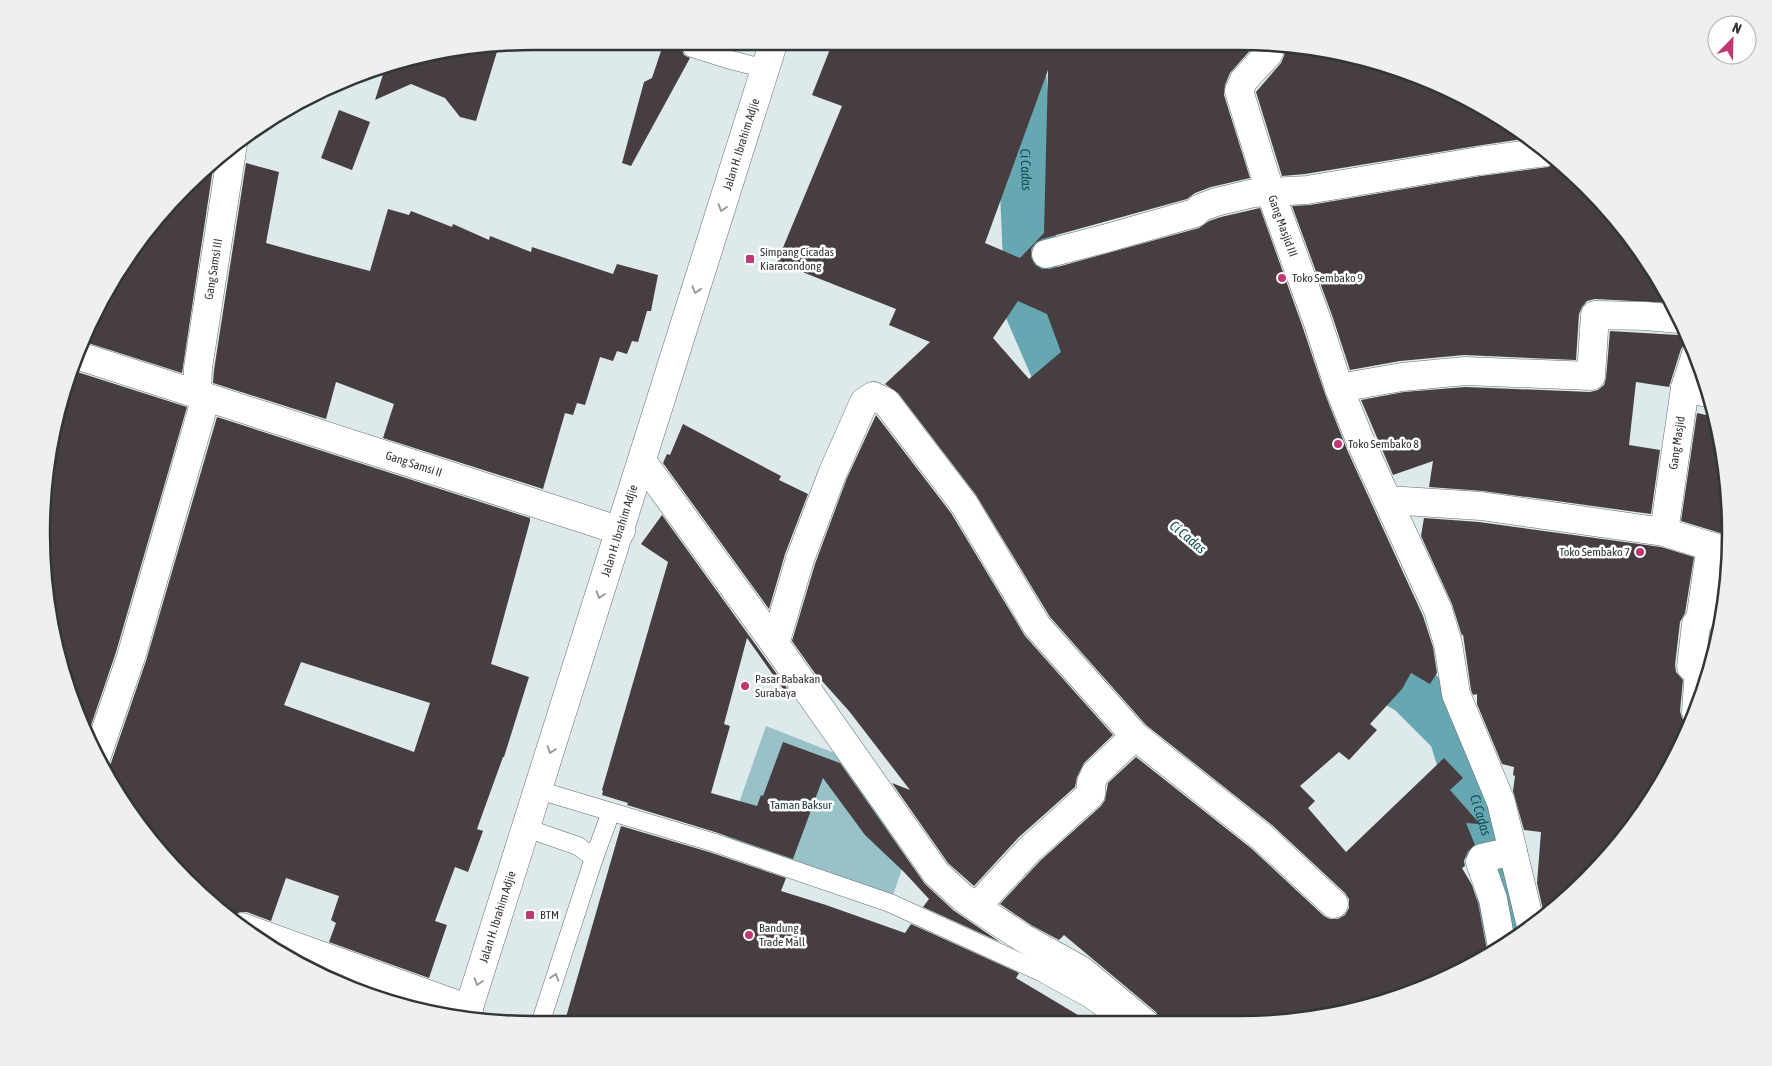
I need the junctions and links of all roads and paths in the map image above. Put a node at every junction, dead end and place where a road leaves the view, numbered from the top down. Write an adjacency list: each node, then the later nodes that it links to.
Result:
1 (698, 50): 3 (lane)
2 (1269, 51): 6 (street, Gang Masjid III)
3 (769, 56): 13 (street, Jalan H. Ibrahim Adjie, one-way to 13)
4 (1537, 153): 6 (street)
5 (231, 156): 10 (street, Gang Samsi III)
6 (1270, 192): 7 (street); 11 (street, Gang Masjid III)
7 (1046, 254)
8 (1672, 318): 11 (street)
9 (84, 357): 10 (street, Gang Samsi II)
10 (200, 386): 15 (street, Gang Samsi II); 21 (street, Gang Samsi III)
11 (1339, 388): 14 (street, Gang Masjid III)
12 (1697, 391): 16 (street, Gang Masjid)
13 (642, 461): 15 (street, Jalan H. Ibrahim Adjie); 18 (street)
14 (1388, 500): 16 (street); 25 (street, Gang Masjid III)
15 (621, 531): 22 (street, Jalan H. Ibrahim Adjie, one-way to 22)
16 (1664, 532): 17 (street)
17 (1720, 549): 19 (street)
18 (775, 644): 20 (street); 28 (street)
19 (1698, 681)
20 (1135, 736): 27 (street); 28 (street)
21 (100, 747)
22 (538, 790): 23 (lane); 24 (street, Jalan H. Ibrahim Adjie)
23 (611, 812): 26 (lane); 35 (lane)
24 (526, 828): 26 (lane); 33 (street, Jalan H. Ibrahim Adjie, one-way to 33)
25 (1502, 853): 29 (street, Gang Masjid III); 31 (street)
26 (594, 858): 34 (lane, one-way to 26)
27 (1334, 904)
28 (976, 907): 36 (street)
29 (1531, 917)
30 (268, 937): 32 (street)
31 (1501, 939)
32 (462, 1011)
33 (468, 1012)
34 (543, 1016)
35 (1113, 1016)
36 (1136, 1016)

